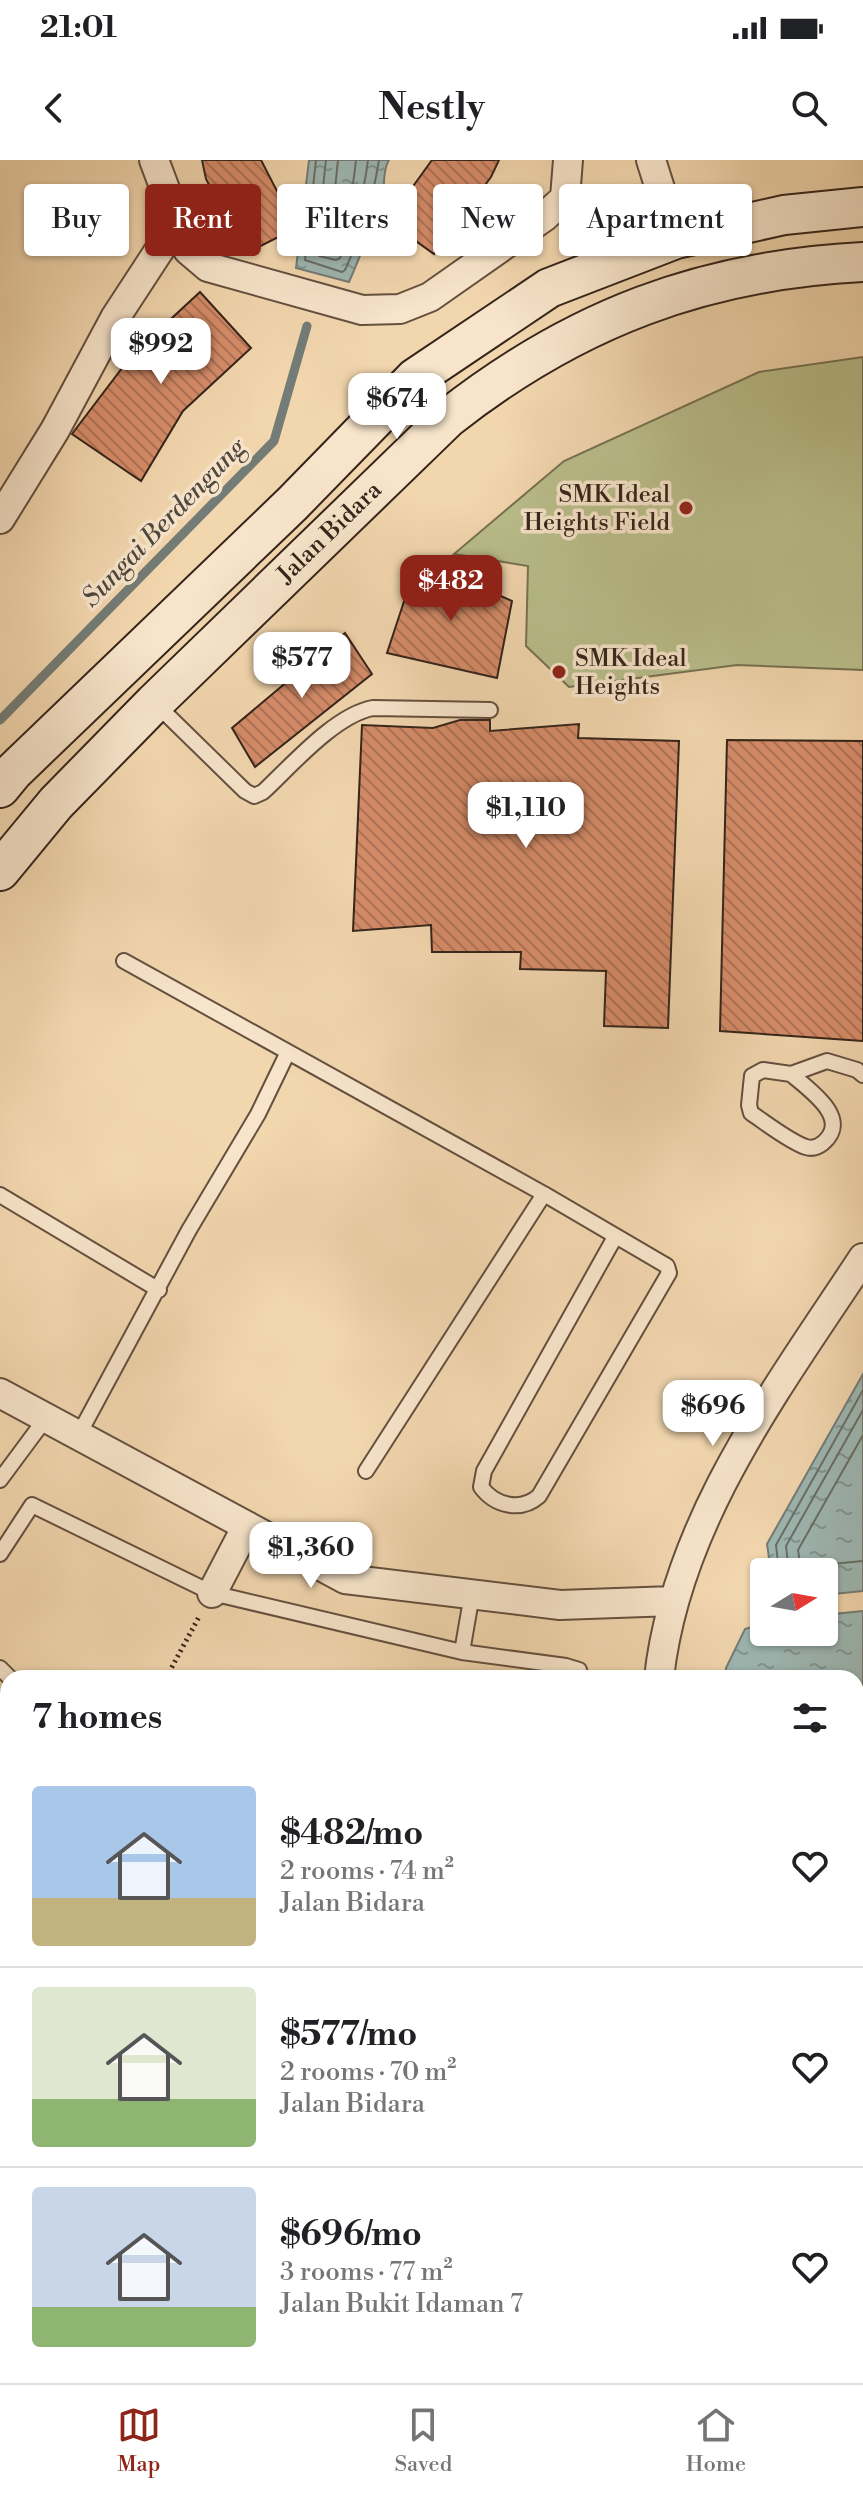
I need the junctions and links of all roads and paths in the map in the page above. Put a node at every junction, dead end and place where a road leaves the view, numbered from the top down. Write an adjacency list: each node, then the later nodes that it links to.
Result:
1 (154, 160): 4 (street)
2 (568, 160): 9 (street)
3 (651, 160): 5 (street)
4 (163, 184)
5 (659, 184)
6 (863, 207): 7 (main road, Jalan Bidara)
7 (752, 222)
8 (155, 256): 12 (street)
9 (195, 256)
10 (632, 256): 15 (main road, Jalan Bidara)
11 (863, 262): 13 (main road, Jalan Bidara)
12 (0, 519)
13 (154, 703): 14 (lane); 16 (main road, Jalan Bidara)
14 (490, 710)
15 (0, 788)
16 (0, 871)
17 (124, 961): 18 (lane)
18 (287, 1054): 21 (lane); 25 (lane)
19 (791, 1074): 19 (lane); 20 (lane)
20 (863, 1075)
21 (544, 1194): 23 (lane); 29 (lane)
22 (0, 1195): 25 (lane)
23 (615, 1237): 23 (lane)
24 (863, 1258): 35 (street)
25 (159, 1290): 28 (lane)
26 (0, 1393): 27 (street)
27 (46, 1418): 28 (street); 30 (lane)
28 (78, 1436): 31 (street)
29 (366, 1471)
30 (0, 1480)
31 (247, 1526): 33 (street); 34 (street)
32 (0, 1554): 33 (lane)
33 (212, 1593): 36 (lane); 37 (path)
34 (472, 1594): 35 (street); 36 (lane)
35 (673, 1601): 39 (street)
36 (462, 1652): 38 (lane)
37 (170, 1670)
38 (579, 1670)
39 (660, 1670)

